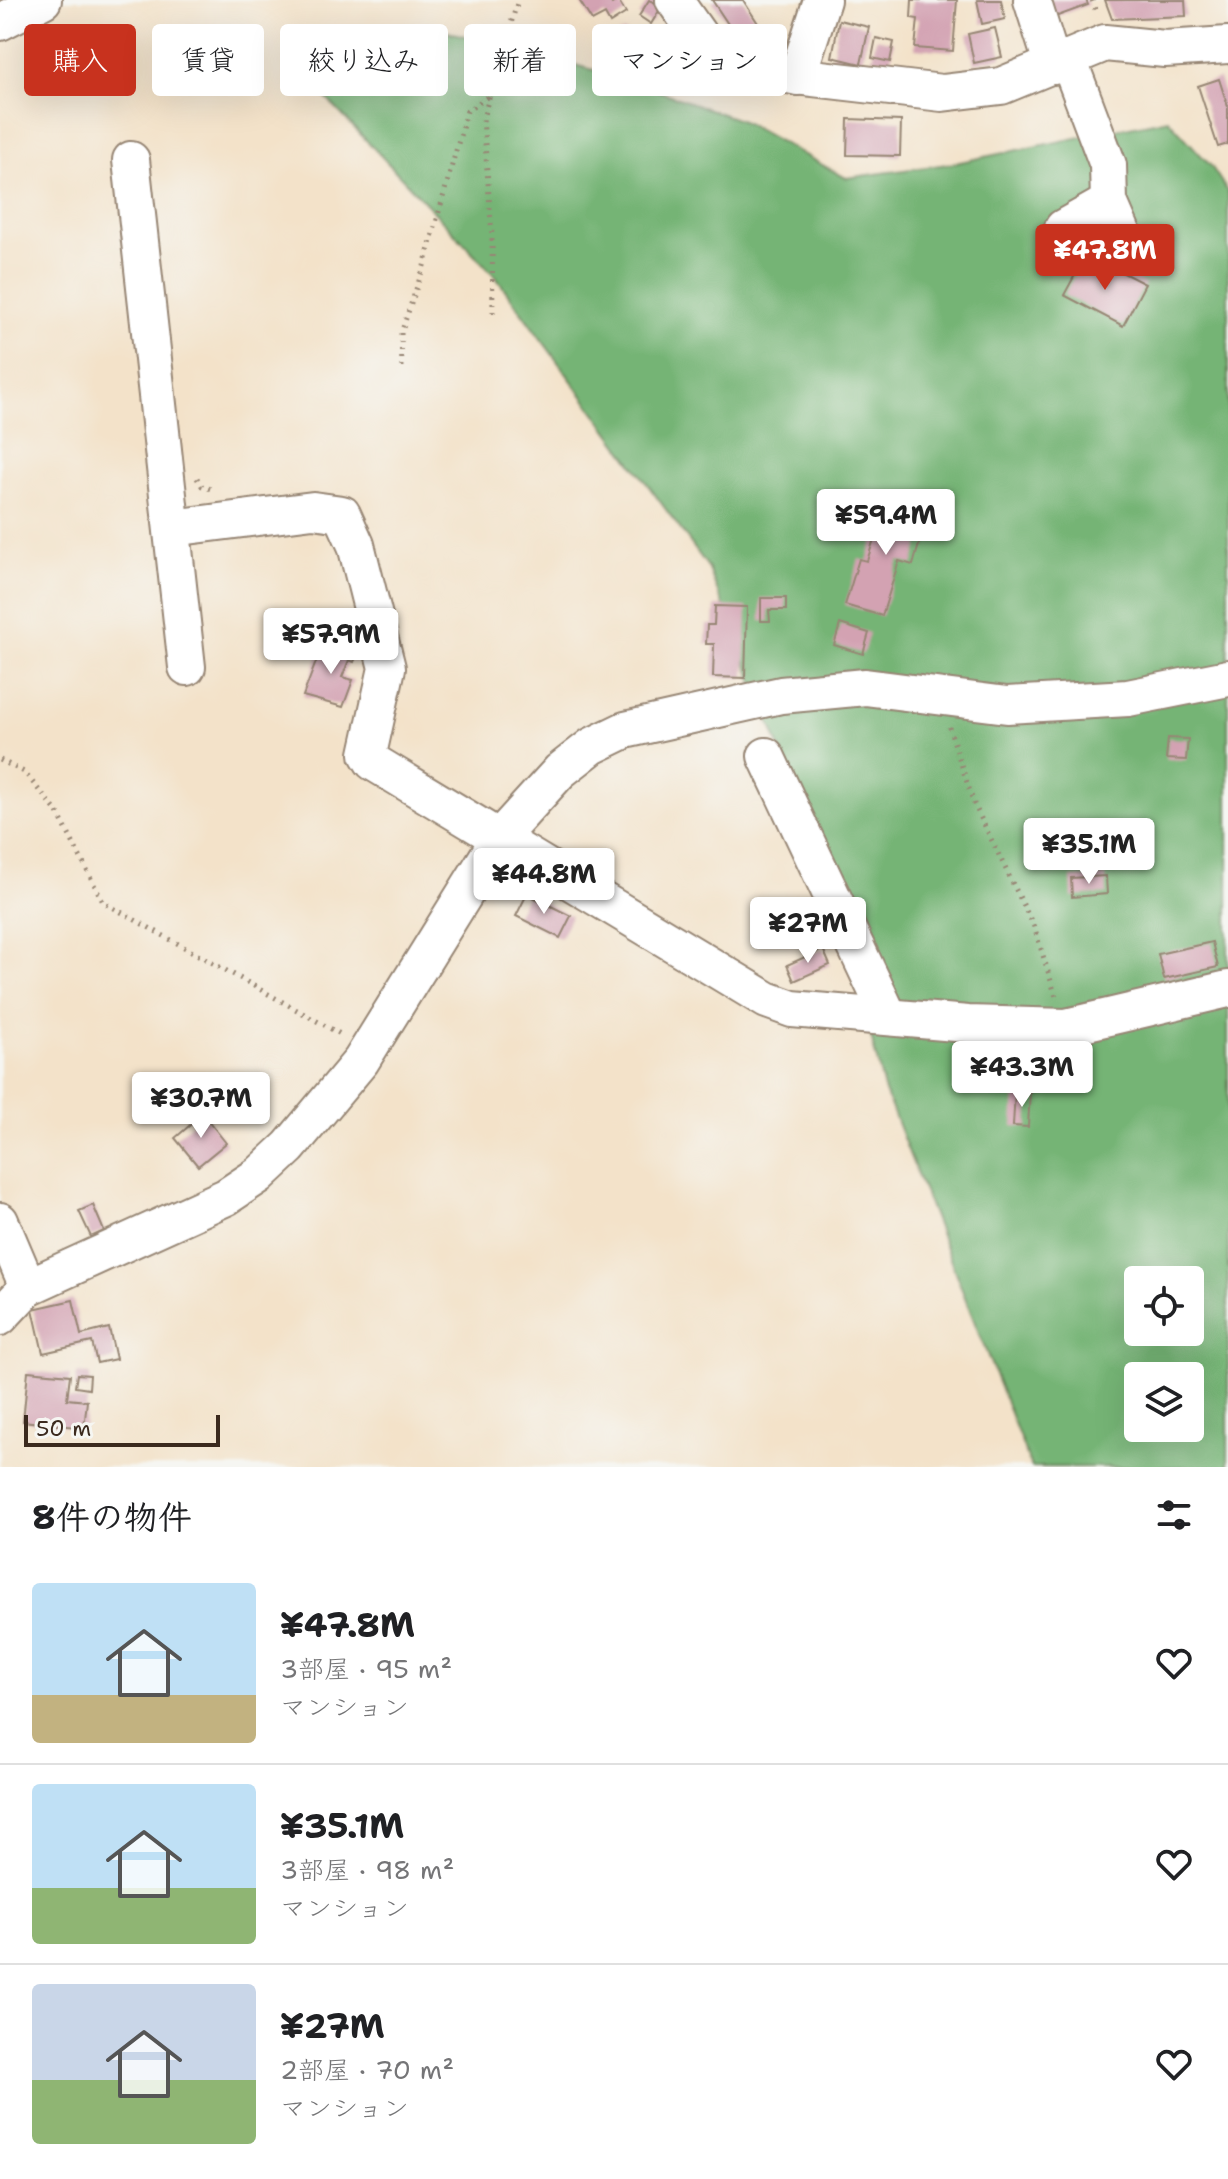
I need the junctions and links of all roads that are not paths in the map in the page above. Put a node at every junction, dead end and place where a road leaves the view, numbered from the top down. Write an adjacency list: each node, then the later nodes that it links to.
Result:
1 (43, 0): 5 (street)
2 (674, 0): 8 (street)
3 (822, 0): 8 (street)
4 (1032, 0): 7 (street)
5 (0, 22)
6 (1227, 46): 7 (street)
7 (1061, 62): 8 (street); 10 (street)
8 (797, 77)
9 (131, 160): 13 (street)
10 (1109, 202): 11 (street); 12 (street)
11 (1063, 228)
12 (1131, 253)
13 (172, 528): 14 (street); 19 (street)
14 (187, 667)
15 (1228, 678): 16 (street)
16 (1170, 690): 17 (street); 19 (street)
17 (1228, 704)
18 (766, 756): 21 (street)
19 (500, 837): 21 (street); 23 (street)
20 (1228, 989): 21 (street)
21 (888, 1015)
22 (0, 1221): 23 (street)
23 (28, 1287): 24 (street)
24 (0, 1317)

